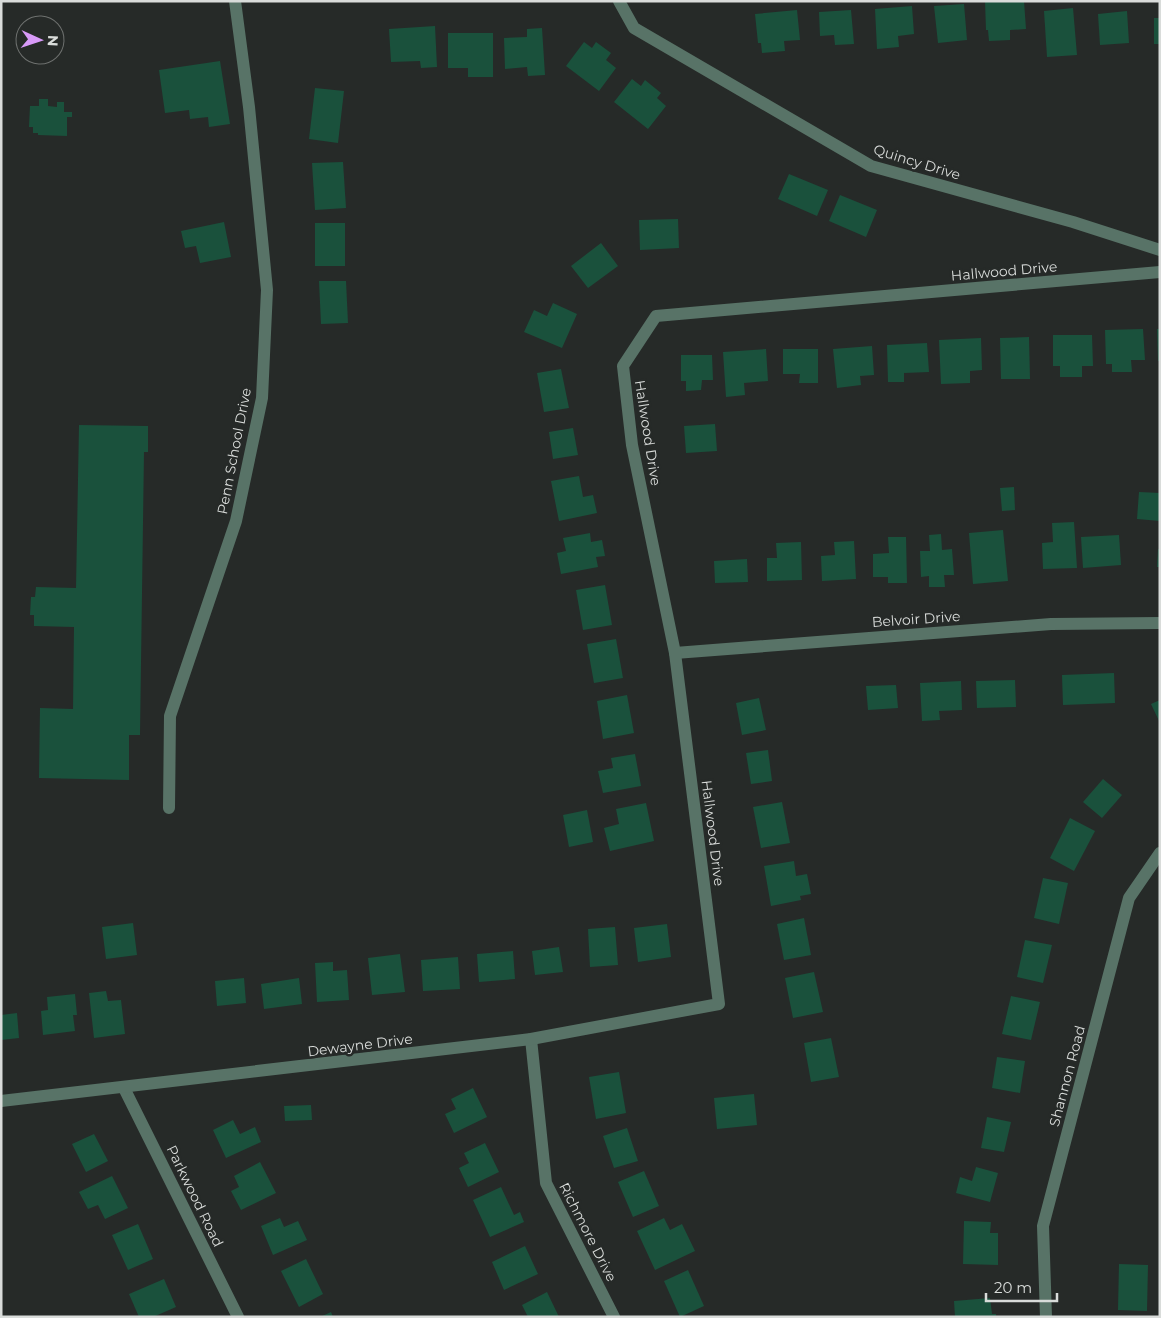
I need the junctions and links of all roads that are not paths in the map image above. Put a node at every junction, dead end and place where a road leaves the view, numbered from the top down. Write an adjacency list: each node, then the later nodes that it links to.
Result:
1 (235, 1): 7 (street, Penn School Drive)
2 (619, 1): 3 (street, Quincy Drive)
3 (1160, 250)
4 (1160, 272): 6 (street, Hallwood Drive)
5 (1160, 623): 6 (street, Belvoir Drive)
6 (675, 653): 9 (street, Hallwood Drive)
7 (168, 808)
8 (1160, 853): 15 (street, Shannon Road)
9 (720, 1004): 10 (street, Dewayne Drive)
10 (532, 1039): 11 (street, Dewayne Drive); 14 (street, Richmore Drive)
11 (124, 1088): 12 (street, Dewayne Drive); 13 (street, Parkwood Road)
12 (1, 1101)
13 (238, 1317)
14 (614, 1317)
15 (1046, 1317)

